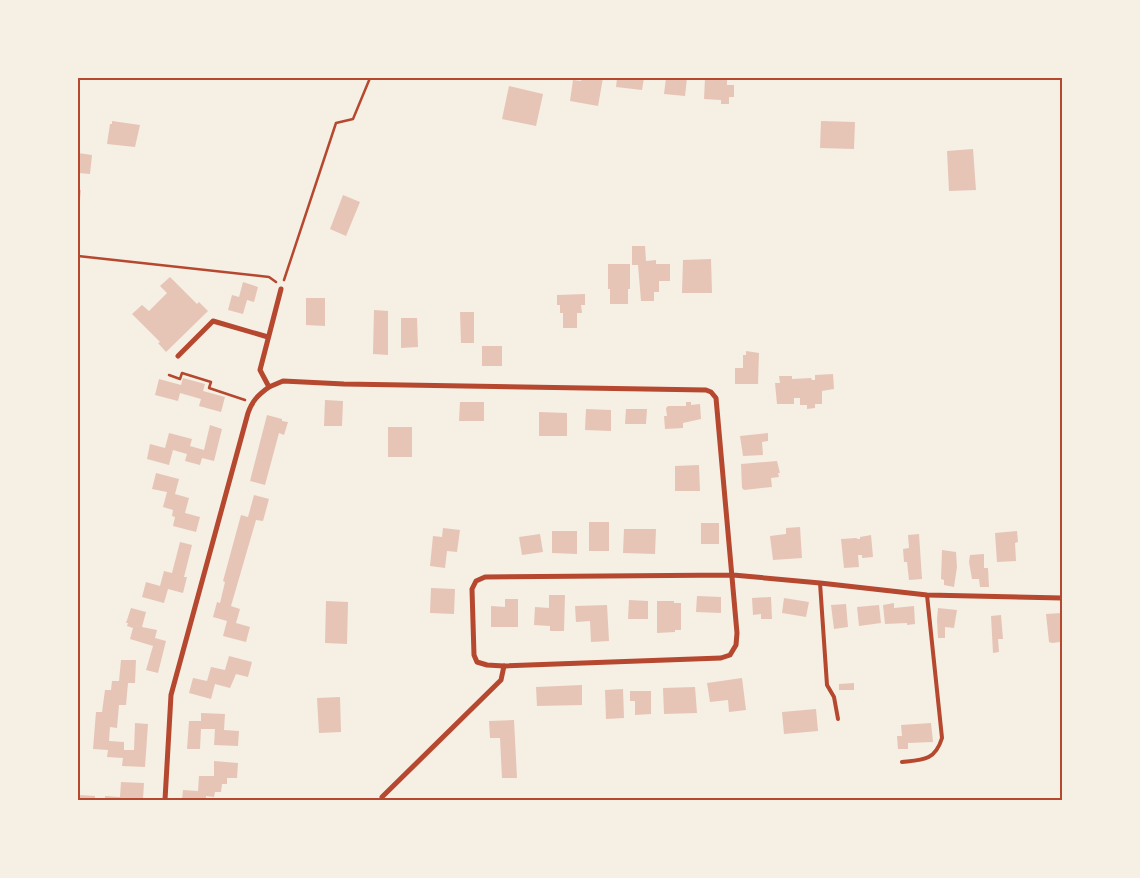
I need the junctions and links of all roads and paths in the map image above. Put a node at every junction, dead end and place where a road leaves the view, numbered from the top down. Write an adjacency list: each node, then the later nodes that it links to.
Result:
1 (370, 78): 3 (path)
2 (78, 256): 3 (path)
3 (281, 289): 4 (street)
4 (268, 337): 5 (street); 7 (street)
5 (178, 356)
6 (169, 376): 8 (path)
7 (269, 387): 8 (street); 9 (street)
8 (252, 402): 17 (street)
9 (733, 575): 10 (street); 13 (street); 13 (street)
10 (820, 583): 11 (street); 14 (lane)
11 (927, 595): 12 (street); 15 (lane)
12 (1062, 598)
13 (504, 666): 16 (street)
14 (838, 719)
15 (902, 762)
16 (382, 797)
17 (165, 800)

